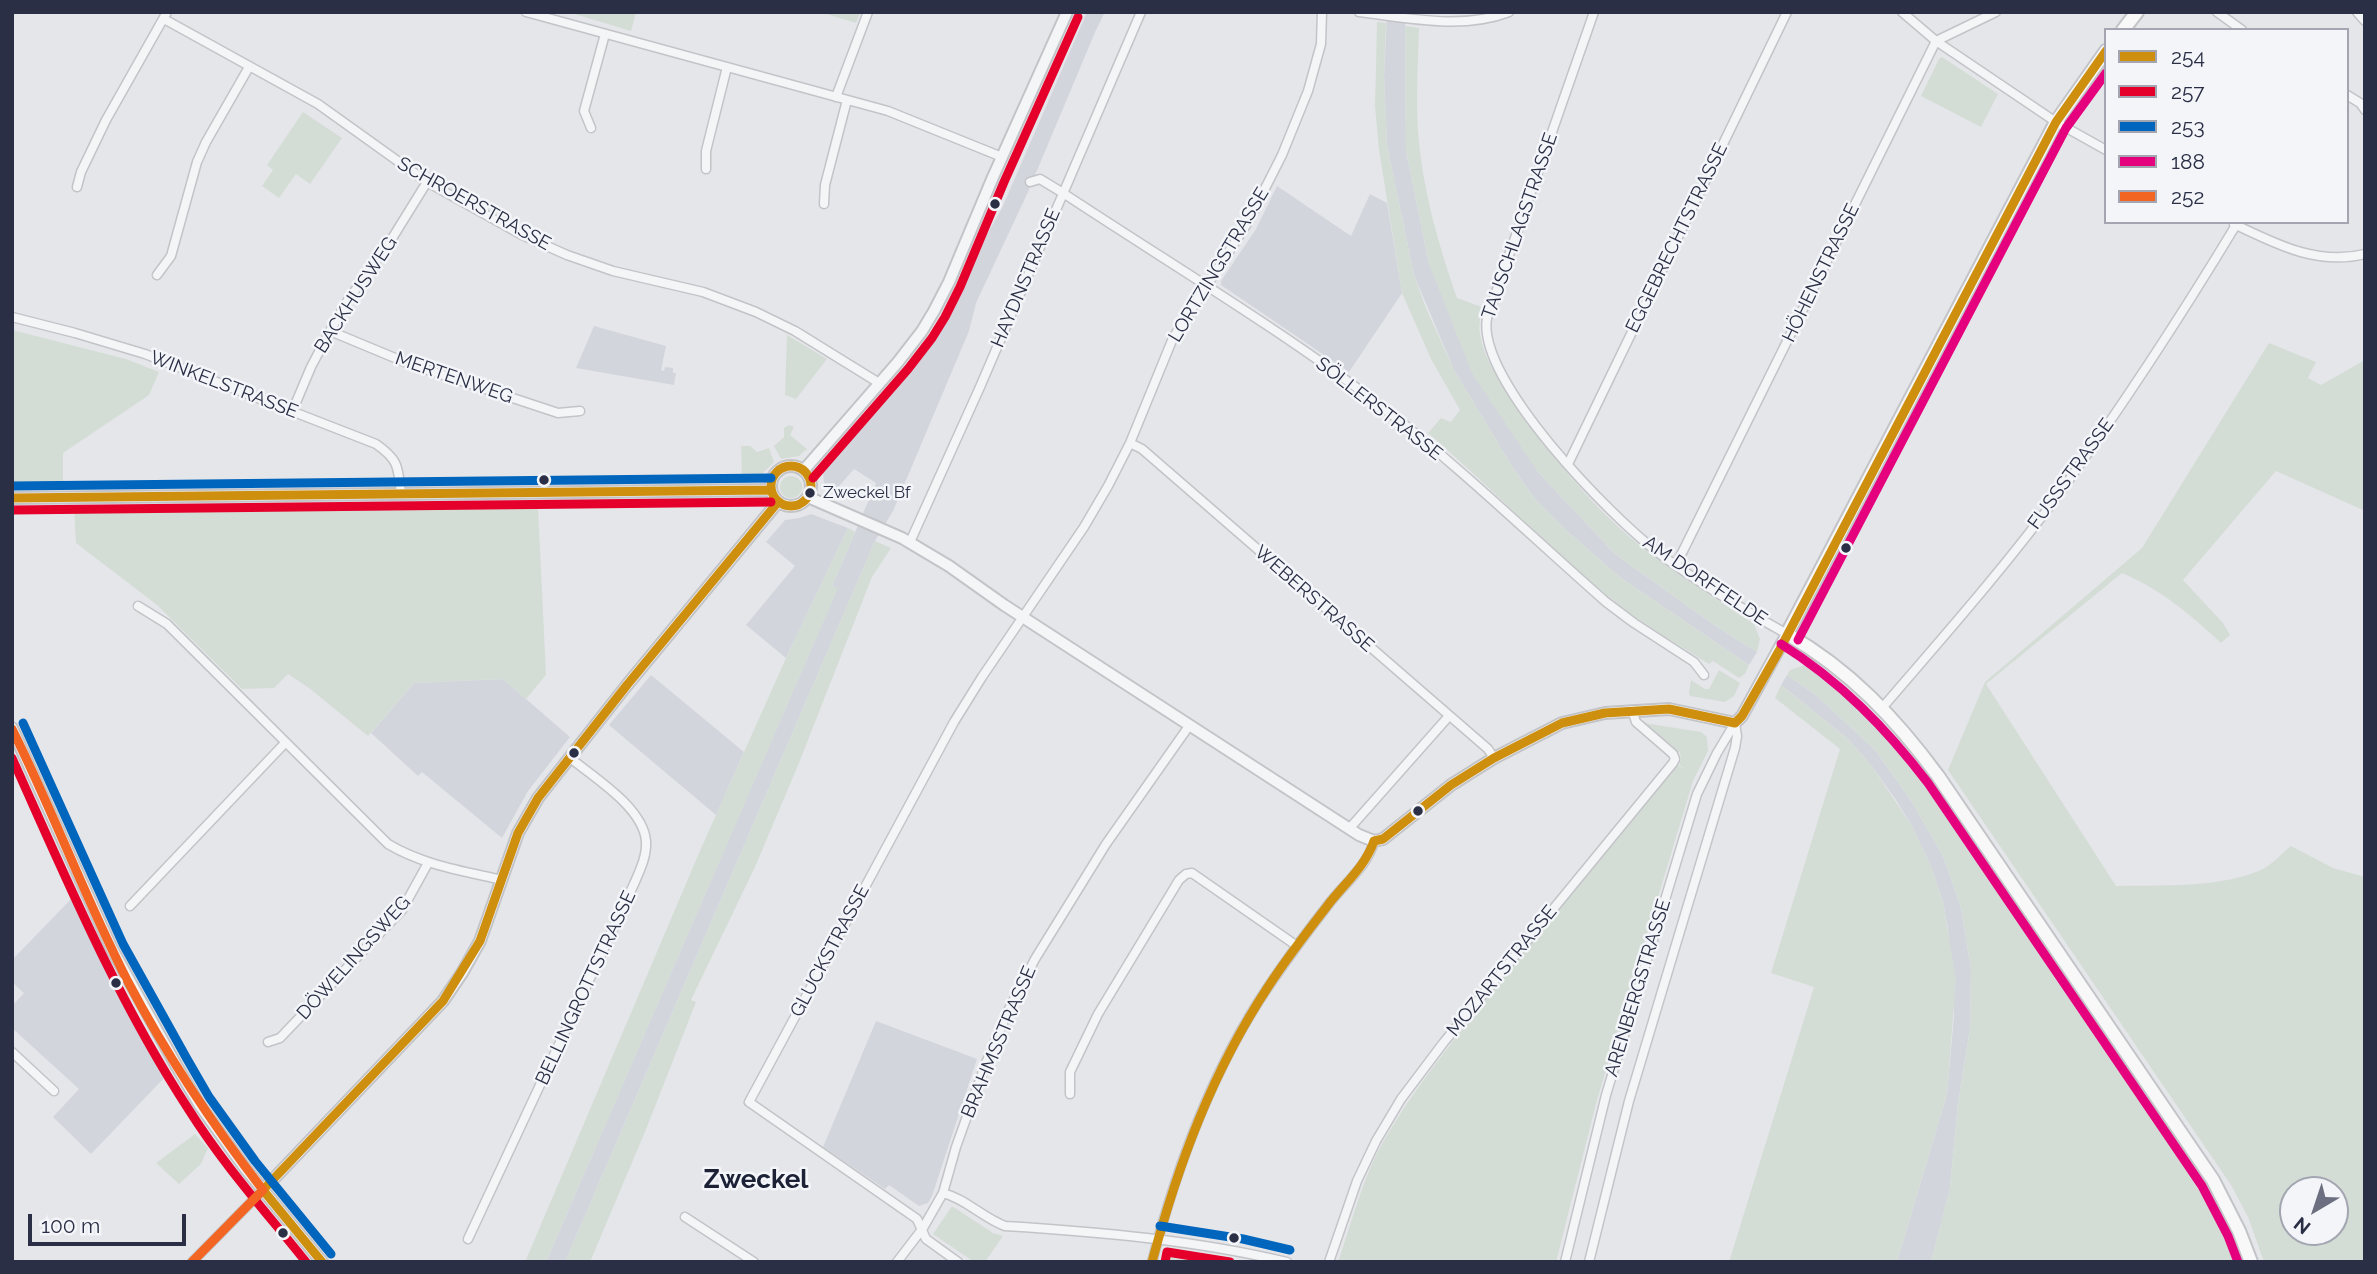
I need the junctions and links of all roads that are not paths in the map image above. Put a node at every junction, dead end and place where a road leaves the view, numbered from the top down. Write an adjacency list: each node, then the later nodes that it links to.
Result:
1 (526, 12): 19 (street)
2 (868, 12): 24 (street)
3 (1067, 12): 29 (street)
4 (1141, 12): 34 (street, HAYDNSTRASSE)
5 (1322, 12): 39 (street, LORTZINGSTRASSE)
6 (1509, 12): 14 (street)
7 (1594, 12): 46 (street, TAUSCHLAGSTRASSE)
8 (1787, 12): 46 (street, EGGEBRECHTSTRASSE)
9 (1902, 12): 20 (street)
10 (1996, 12): 20 (street)
11 (2137, 12): 17 (main road)
12 (2217, 12): 18 (street)
13 (2357, 12): 16 (street)
14 (1363, 13)
15 (166, 15): 22 (street, SCHROERSTRASSE); 33 (street)
16 (2365, 21)
17 (2125, 28)
18 (2239, 28)
19 (605, 34): 23 (street); 27 (street)
20 (1936, 41): 26 (street); 54 (street, HÖHENSTRASSE)
21 (2104, 54): 26 (main road)
22 (249, 66): 31 (street, SCHROERSTRASSE); 38 (street)
23 (727, 67): 24 (street); 30 (street)
24 (836, 97): 25 (street)
25 (847, 100): 29 (street); 35 (street)
26 (2056, 122): 28 (street); 57 (main road)
27 (592, 128)
28 (2104, 149)
29 (1002, 157): 42 (street)
30 (706, 169)
31 (427, 182): 41 (street, BACKHUSWEG); 42 (street, SCHROERSTRASSE)
32 (1030, 182): 34 (street, SÖLLERSTRASSE)
33 (77, 187)
34 (1063, 193): 39 (street, SÖLLERSTRASSE); 53 (street, HAYDNSTRASSE)
35 (824, 204)
36 (2234, 224): 37 (street); 59 (street, FUSSSTRASSE)
37 (2365, 254)
38 (157, 275)
39 (1206, 287): 45 (street, LORTZINGSTRASSE); 58 (street, SÖLLERSTRASSE)
40 (12, 317): 44 (street, WINKELSTRASSE)
41 (330, 331): 43 (street, MERTENWEG); 44 (street, BACKHUSWEG)
42 (878, 383): 47 (street)
43 (580, 411)
44 (292, 412): 49 (street, WINKELSTRASSE)
45 (1130, 443): 56 (street, LORTZINGSTRASSE); 61 (street, WEBERSTRASSE)
46 (1568, 464): 54 (street, AM DORFFELDE)
47 (804, 470): 48 (street); 50 (street)
48 (771, 489): 49 (street); 52 (street)
49 (401, 494): 51 (street)
50 (808, 497): 52 (street); 53 (street)
51 (12, 498)
52 (778, 502): 66 (street)
53 (910, 542): 56 (street)
54 (1676, 565): 57 (street, AM DORFFELDE)
55 (138, 606): 65 (street)
56 (1024, 617): 63 (street); 81 (street, GLUCKSTRASSE)
57 (1787, 634): 59 (main road); 62 (street, ARENBERGSTRASSE)
58 (1704, 675)
59 (1883, 707): 94 (main road)
60 (1632, 710): 62 (street); 67 (street); 91 (street, MOZARTSTRASSE)
61 (1449, 716): 67 (street, WEBERSTRASSE); 68 (street)
62 (1735, 723): 92 (street, ARENBERGSTRASSE); 93 (street, ARENBERGSTRASSE)
63 (1189, 726): 68 (street); 79 (street, BRAHMSSTRASSE)
64 (12, 728): 78 (street)
65 (285, 743): 70 (street); 72 (street)
66 (569, 757): 71 (street); 83 (street, BELLINGROTTSTRASSE)
67 (1494, 758): 69 (street)
68 (1349, 829): 69 (street)
69 (1374, 841): 73 (street)
70 (428, 863): 71 (street); 74 (street, DÖWELINGSWEG)
71 (502, 880): 78 (street)
72 (130, 906)
73 (1297, 946): 77 (street); 82 (street)
74 (268, 1042)
75 (12, 1052): 76 (street)
76 (54, 1091)
77 (1070, 1094)
78 (263, 1190): 84 (street); 85 (street)
79 (943, 1193): 81 (street, BRAHMSSTRASSE); 82 (street)
80 (685, 1217): 86 (street)
81 (923, 1228): 87 (street, BRAHMSSTRASSE); 88 (street)
82 (1158, 1238): 89 (street); 90 (street)
83 (468, 1239)
84 (192, 1262)
85 (321, 1262)
86 (754, 1262)
87 (897, 1262)
88 (958, 1262)
89 (1152, 1262)
90 (1287, 1262)
91 (1329, 1262)
92 (1565, 1262)
93 (1589, 1262)
94 (2251, 1262)

